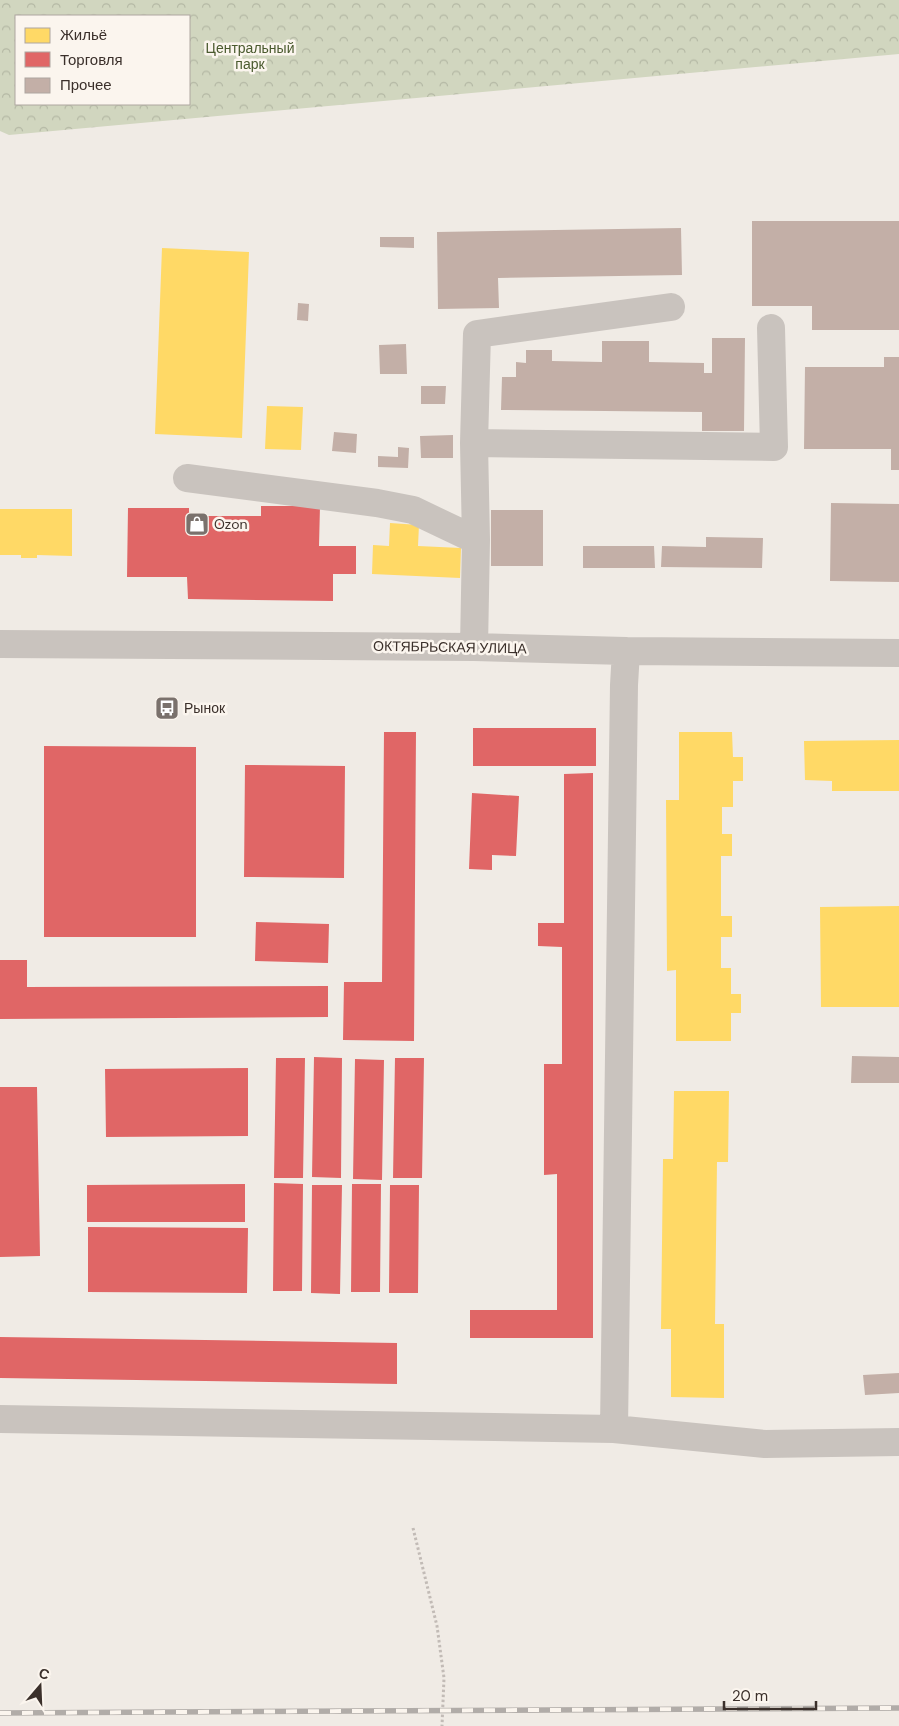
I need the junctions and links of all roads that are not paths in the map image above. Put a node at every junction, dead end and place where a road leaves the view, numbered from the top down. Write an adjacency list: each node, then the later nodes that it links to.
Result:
1 (671, 307): 3 (street)
2 (771, 328): 3 (street)
3 (474, 443): 5 (street)
4 (187, 478): 5 (street)
5 (476, 540): 7 (street)
6 (0, 644): 7 (street, ОКТЯБРЬСКАЯ УЛИЦА)
7 (474, 647): 8 (street, ОКТЯБРЬСКАЯ УЛИЦА)
8 (626, 651): 9 (street, ОКТЯБРЬСКАЯ УЛИЦА); 11 (street)
9 (899, 653)
10 (0, 1419): 11 (street)
11 (614, 1429): 12 (street)
12 (899, 1442)

